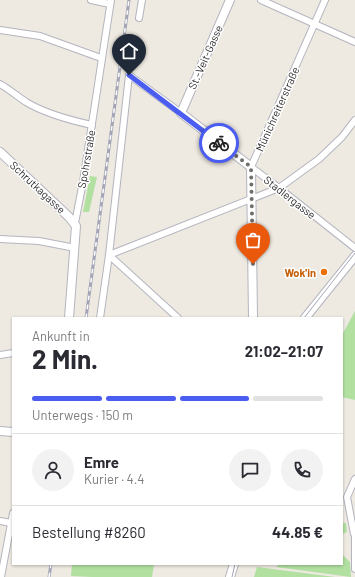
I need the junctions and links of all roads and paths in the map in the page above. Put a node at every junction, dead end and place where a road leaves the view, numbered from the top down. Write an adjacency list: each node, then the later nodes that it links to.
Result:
1 (91, 0): 6 (street)
2 (142, 0): 7 (street)
3 (230, 0): 13 (street, St.-Veit-Gasse)
4 (261, 0): 8 (street)
5 (325, 0): 8 (street, Münichreiterstraße)
6 (110, 2): 11 (street, Spohrstraße)
7 (139, 18)
8 (314, 24): 10 (street); 17 (street, Münichreiterstraße)
9 (0, 30): 11 (street)
10 (355, 42)
11 (101, 58): 15 (street, Spohrstraße)
12 (0, 84): 15 (street)
13 (181, 113): 17 (street, Stadlergasse); 24 (street, Stadlergasse)
14 (355, 120): 18 (street)
15 (92, 125): 20 (street, Spohrstraße)
16 (0, 152): 20 (street, Schrutkagasse)
17 (251, 167): 18 (street, Stadlergasse); 19 (street, Münichreiterstraße)
18 (280, 188): 19 (street); 23 (street, Stadlergasse)
19 (251, 198): 24 (street); 29 (street, Münichreiterstraße)
20 (75, 223): 22 (street, Spohrstraße)
21 (0, 239): 22 (street)
22 (75, 248): 26 (street, Spohrstraße)
23 (355, 248)
24 (109, 255): 27 (street); 28 (street)
25 (355, 256): 30 (street)
26 (69, 317)
27 (100, 317)
28 (175, 317)
29 (253, 317)
30 (306, 317)
31 (12, 353): 32 (street)
32 (0, 355)
33 (0, 431): 34 (street)
34 (12, 432)
35 (355, 479): 36 (street)
36 (344, 497): 40 (street)
37 (12, 518): 39 (street)
38 (0, 521): 39 (street)
39 (11, 523): 43 (street)
40 (354, 531): 42 (street)
41 (234, 565): 44 (street)
42 (355, 569)
43 (1, 577)
44 (230, 577)

